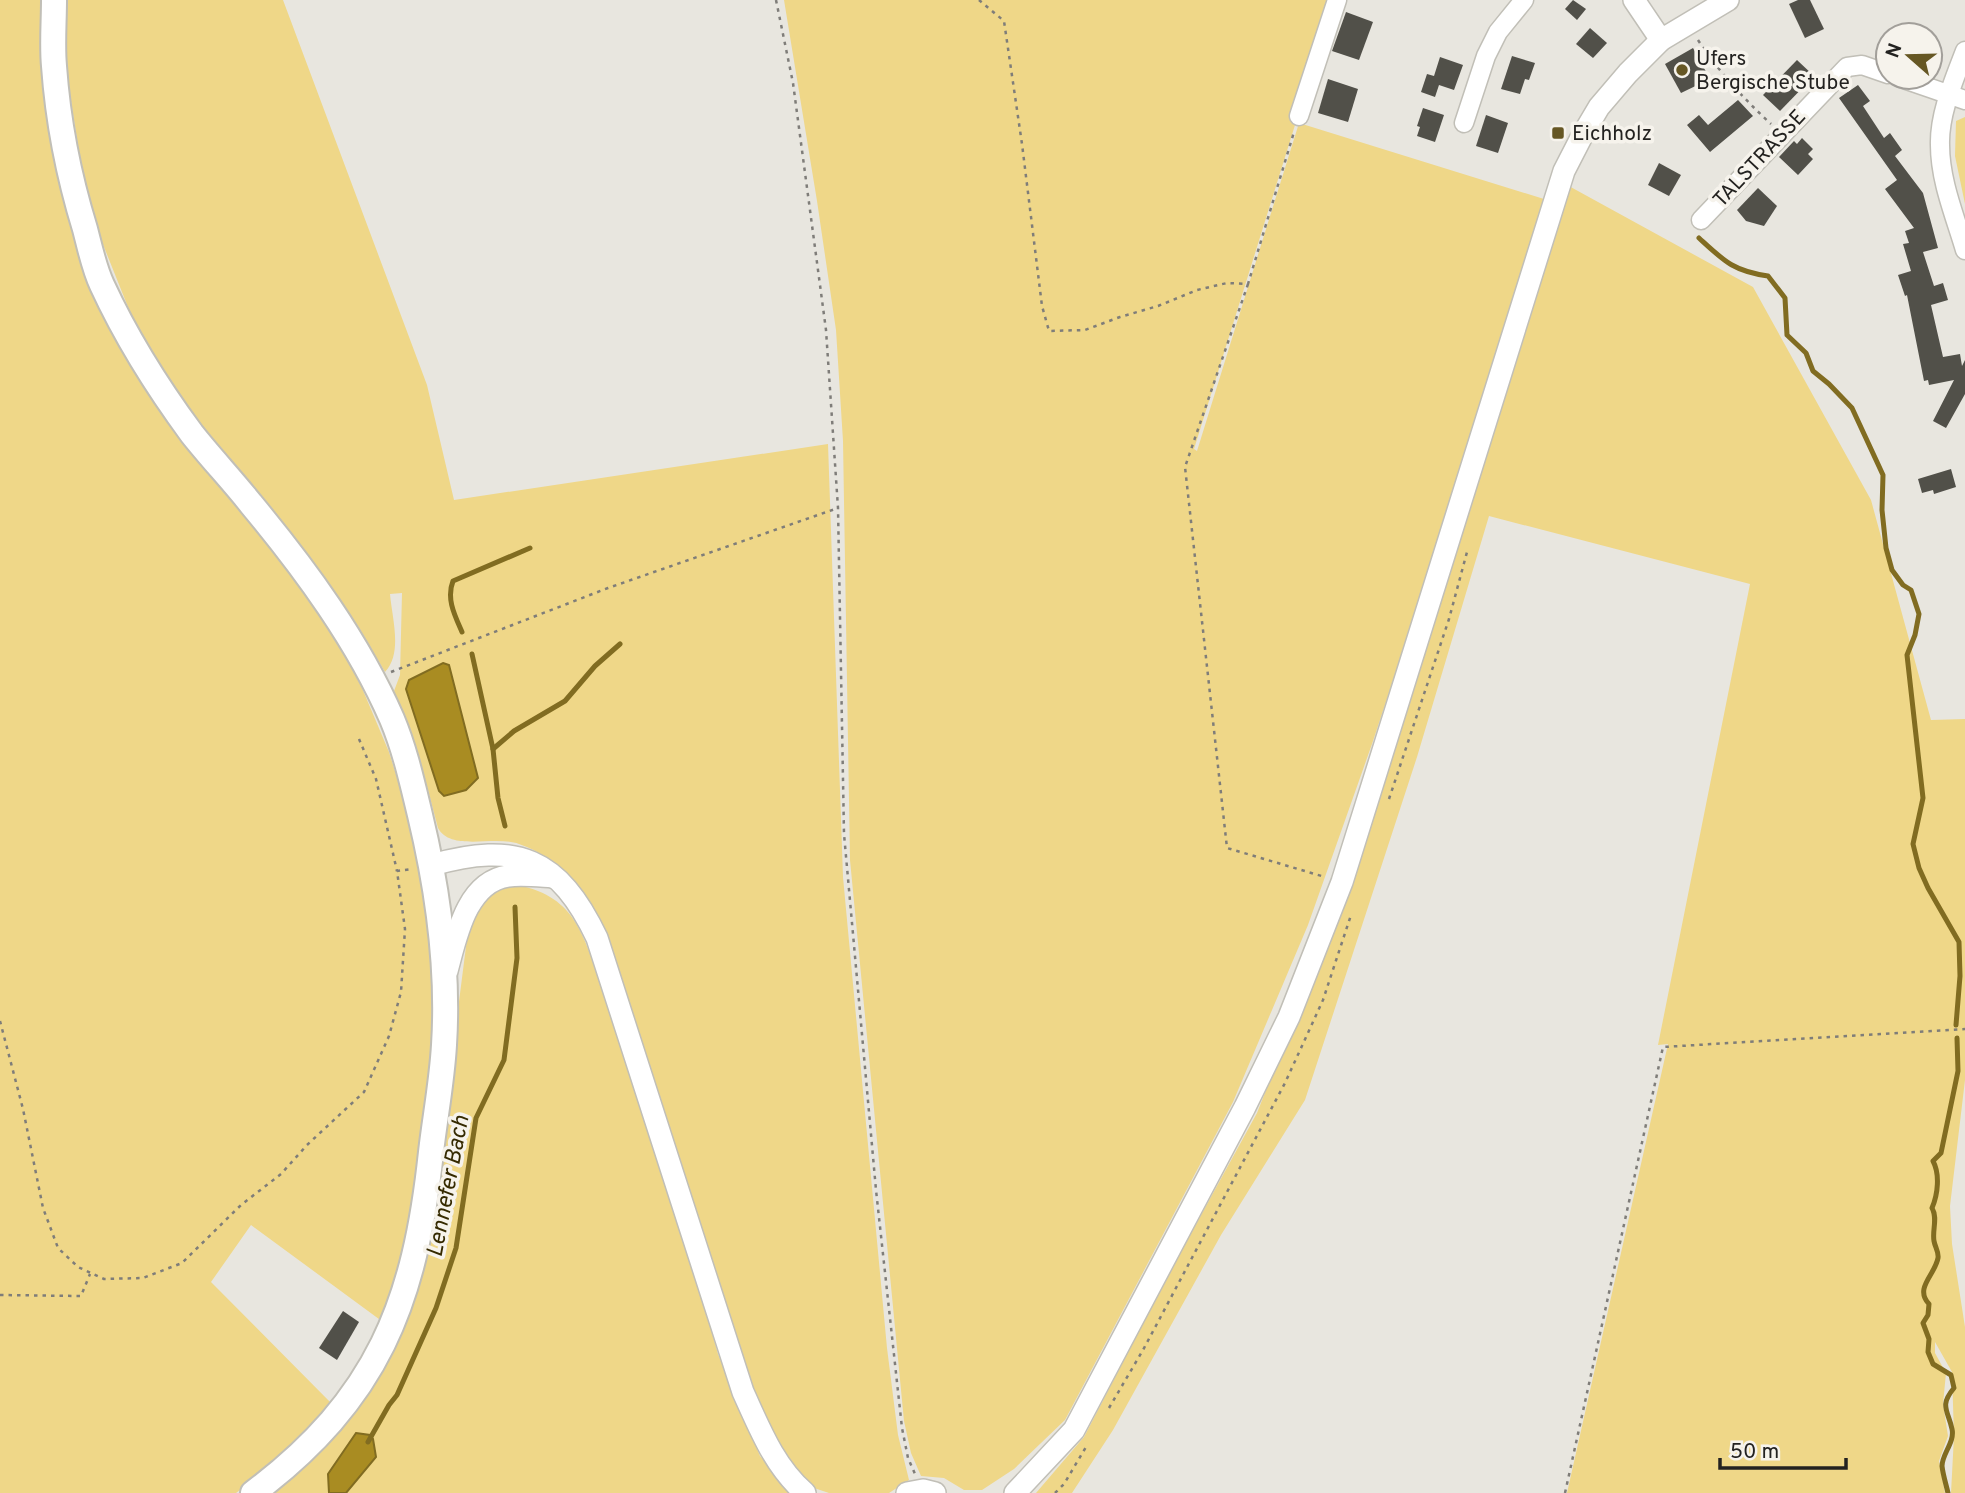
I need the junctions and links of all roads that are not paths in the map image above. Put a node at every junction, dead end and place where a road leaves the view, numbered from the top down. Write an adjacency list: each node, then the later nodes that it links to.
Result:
1 (54, 0): 15 (main road)
2 (1337, 0): 11 (street)
3 (1524, 0): 12 (street)
4 (1634, 0): 6 (street)
5 (1728, 0): 6 (street)
6 (1661, 40): 20 (street)
7 (1965, 51): 10 (street)
8 (1874, 69): 13 (street, TALSTRASSE)
9 (1939, 91): 10 (street)
10 (1957, 97): 14 (street)
11 (1299, 116)
12 (1464, 123)
13 (1701, 220)
14 (1965, 250)
15 (432, 865): 16 (street); 17 (main road)
16 (556, 877): 17 (street); 18 (street)
17 (444, 980): 19 (main road)
18 (805, 1492)
19 (253, 1493)
20 (1015, 1493)

